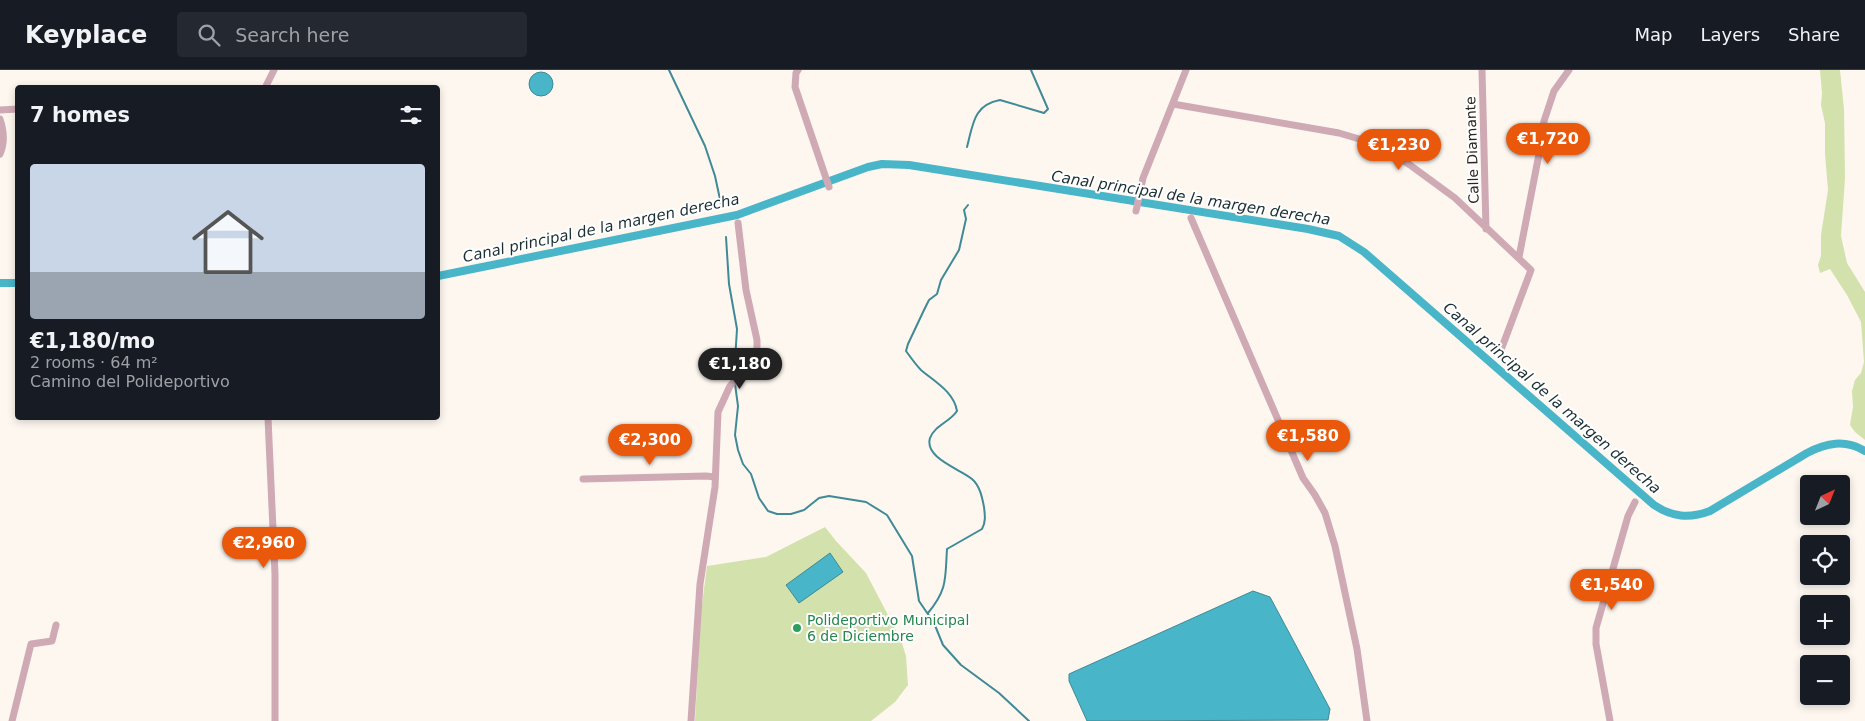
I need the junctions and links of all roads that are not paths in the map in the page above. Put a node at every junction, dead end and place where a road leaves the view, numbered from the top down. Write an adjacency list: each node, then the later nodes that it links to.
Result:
1 (274, 70): 6 (street)
2 (798, 70): 12 (street)
3 (1186, 70): 7 (street)
4 (1482, 70): 16 (street, Calle Diamante)
5 (1569, 70): 17 (street)
6 (266, 85)
7 (1173, 104): 13 (street); 16 (street)
8 (15, 109): 9 (street)
9 (0, 110)
10 (0, 120): 11 (street)
11 (0, 154)
12 (829, 187)
13 (1137, 210)
14 (1191, 218): 27 (street)
15 (738, 223): 20 (street)
16 (1486, 229): 17 (street)
17 (1519, 257): 18 (street)
18 (1502, 350)
19 (268, 420): 25 (street)
20 (715, 478): 21 (street); 26 (street)
21 (583, 479)
22 (1635, 502): 28 (street)
23 (56, 625): 24 (street)
24 (12, 721)
25 (274, 721)
26 (691, 721)
27 (1367, 721)
28 (1610, 721)

